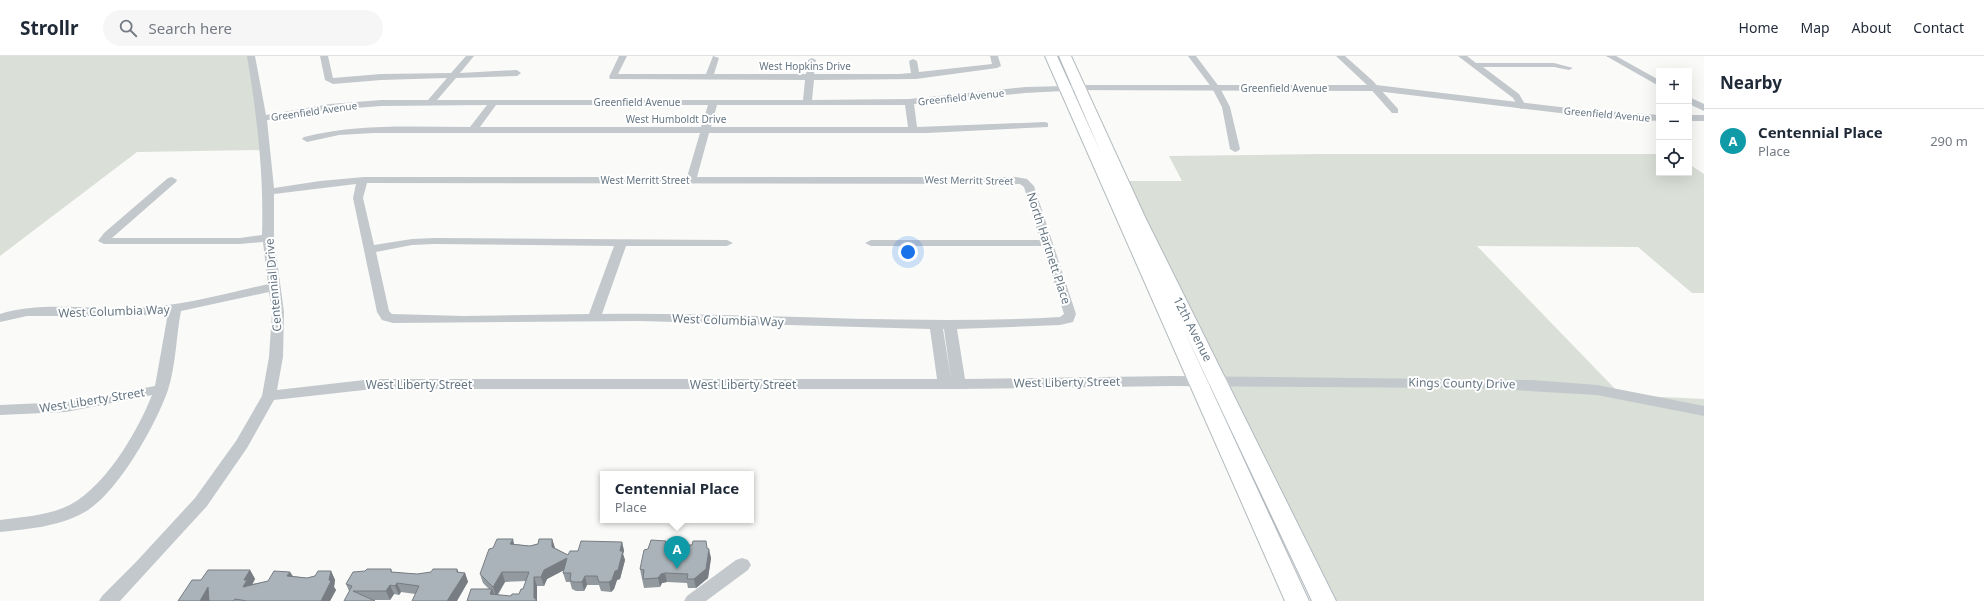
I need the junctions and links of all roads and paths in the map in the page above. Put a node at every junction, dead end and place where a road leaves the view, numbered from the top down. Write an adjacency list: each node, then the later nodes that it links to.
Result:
1 (251, 56): 35 (street, Centennial Drive)
2 (324, 56): 18 (street)
3 (470, 56): 18 (street)
4 (623, 56): 20 (street, West Hopkins Drive)
5 (994, 56): 19 (street, West Hopkins Drive)
6 (1051, 56): 23 (main road, 12th Avenue)
7 (1065, 56): 23 (main road, 12th Avenue)
8 (1192, 56): 24 (street)
9 (1340, 56): 25 (street)
10 (1462, 56): 15 (street)
11 (1610, 56): 22 (street)
12 (715, 58): 20 (street)
13 (812, 60): 21 (street)
14 (913, 60): 19 (street)
15 (1475, 65): 16 (street); 32 (street)
16 (1569, 68)
17 (517, 73): 18 (street)
18 (454, 76): 26 (street)
19 (916, 76): 21 (street, West Hopkins Drive)
20 (709, 77): 21 (street, West Hopkins Drive)
21 (810, 77): 29 (street)
22 (1656, 81)
23 (1072, 88): 24 (street, Greenfield Avenue); 30 (street, Greenfield Avenue); 63 (main road, 12th Avenue)
24 (1216, 88): 25 (street, Greenfield Avenue); 44 (street)
25 (1373, 88): 32 (street, Greenfield Avenue); 34 (street)
26 (431, 102): 27 (street, Greenfield Avenue); 35 (street, Greenfield Avenue)
27 (494, 102): 28 (street, Greenfield Avenue); 40 (street)
28 (713, 102): 29 (street, Greenfield Avenue); 41 (street)
29 (807, 102): 30 (street, Greenfield Avenue)
30 (909, 102): 42 (street)
31 (1692, 102): 33 (street)
32 (1522, 106): 36 (street, Greenfield Avenue)
33 (1704, 108)
34 (1395, 111)
35 (262, 118): 49 (street, Centennial Drive)
36 (1656, 118)
37 (1692, 118): 38 (street)
38 (1704, 118)
39 (1045, 125): 42 (street, West Humboldt Drive)
40 (474, 130): 41 (street, West Humboldt Drive); 43 (street, West Humboldt Drive)
41 (705, 130): 42 (street, West Humboldt Drive); 47 (street)
42 (913, 130)
43 (307, 139)
44 (1235, 149)
45 (172, 180): 50 (street)
46 (364, 180): 47 (street, West Merritt Street); 49 (street, West Merritt Street); 55 (street)
47 (692, 180): 48 (street, West Merritt Street)
48 (1023, 181): 54 (street, North Hartnett Place)
49 (269, 192): 50 (street, Centennial Drive)
50 (268, 238): 56 (street, Centennial Drive)
51 (621, 243): 52 (street); 55 (street); 59 (street)
52 (727, 243)
53 (871, 243): 54 (street)
54 (1047, 243): 60 (street, North Hartnett Place)
55 (368, 250): 59 (street, West Columbia Way)
56 (273, 287): 57 (street, West Columbia Way); 67 (street, Centennial Drive)
57 (175, 309): 58 (street, West Columbia Way); 66 (street)
58 (1, 317)
59 (594, 318): 61 (street, West Columbia Way)
60 (1068, 319): 62 (street, West Columbia Way)
61 (936, 325): 62 (street, West Columbia Way); 64 (street)
62 (950, 325): 65 (street)
63 (1208, 381): 65 (street, West Liberty Street); 69 (street, Kings County Drive); 74 (main road, 12th Avenue); 75 (main road, 12th Avenue)
64 (945, 384): 65 (street, West Liberty Street); 67 (street, West Liberty Street)
65 (959, 384)
66 (161, 389): 68 (street, West Liberty Street); 70 (street)
67 (269, 396): 72 (street, Centennial Drive)
68 (0, 410)
69 (1704, 411)
70 (0, 526)
71 (742, 565): 73 (street)
72 (108, 601)
73 (693, 601)
74 (1297, 601)
75 (1324, 601)

